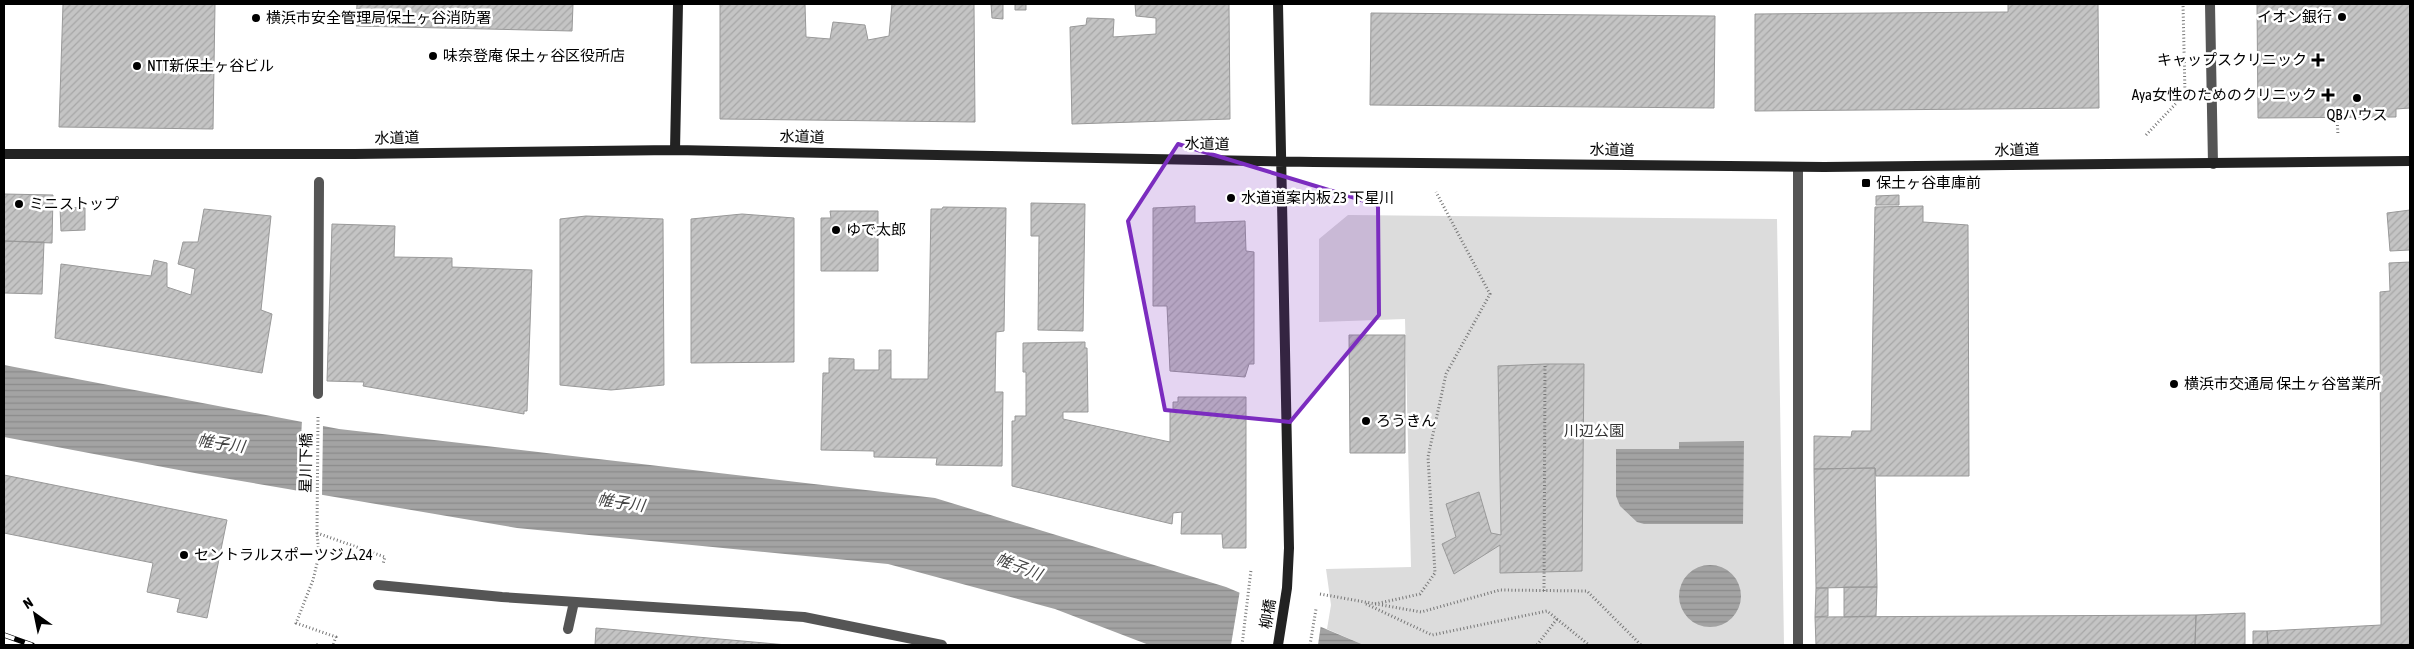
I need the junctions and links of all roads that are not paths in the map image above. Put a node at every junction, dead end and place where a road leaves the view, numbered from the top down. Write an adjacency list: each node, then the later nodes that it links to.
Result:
1 (678, 4): 4 (street)
2 (1278, 4): 6 (street, 柳橋)
3 (2210, 4): 8 (street)
4 (675, 150): 5 (street, 水道道); 6 (street, 水道道)
5 (4, 154)
6 (1280, 161): 9 (street, 水道道); 16 (street, 柳橋)
7 (2410, 161): 8 (street, 水道道)
8 (2213, 164): 9 (street, 水道道)
9 (1798, 167): 17 (street)
10 (319, 182): 11 (street)
11 (318, 394)
12 (378, 585): 13 (street)
13 (574, 602): 14 (street); 15 (street)
14 (568, 630)
15 (942, 645)
16 (1278, 645)
17 (1798, 645)

